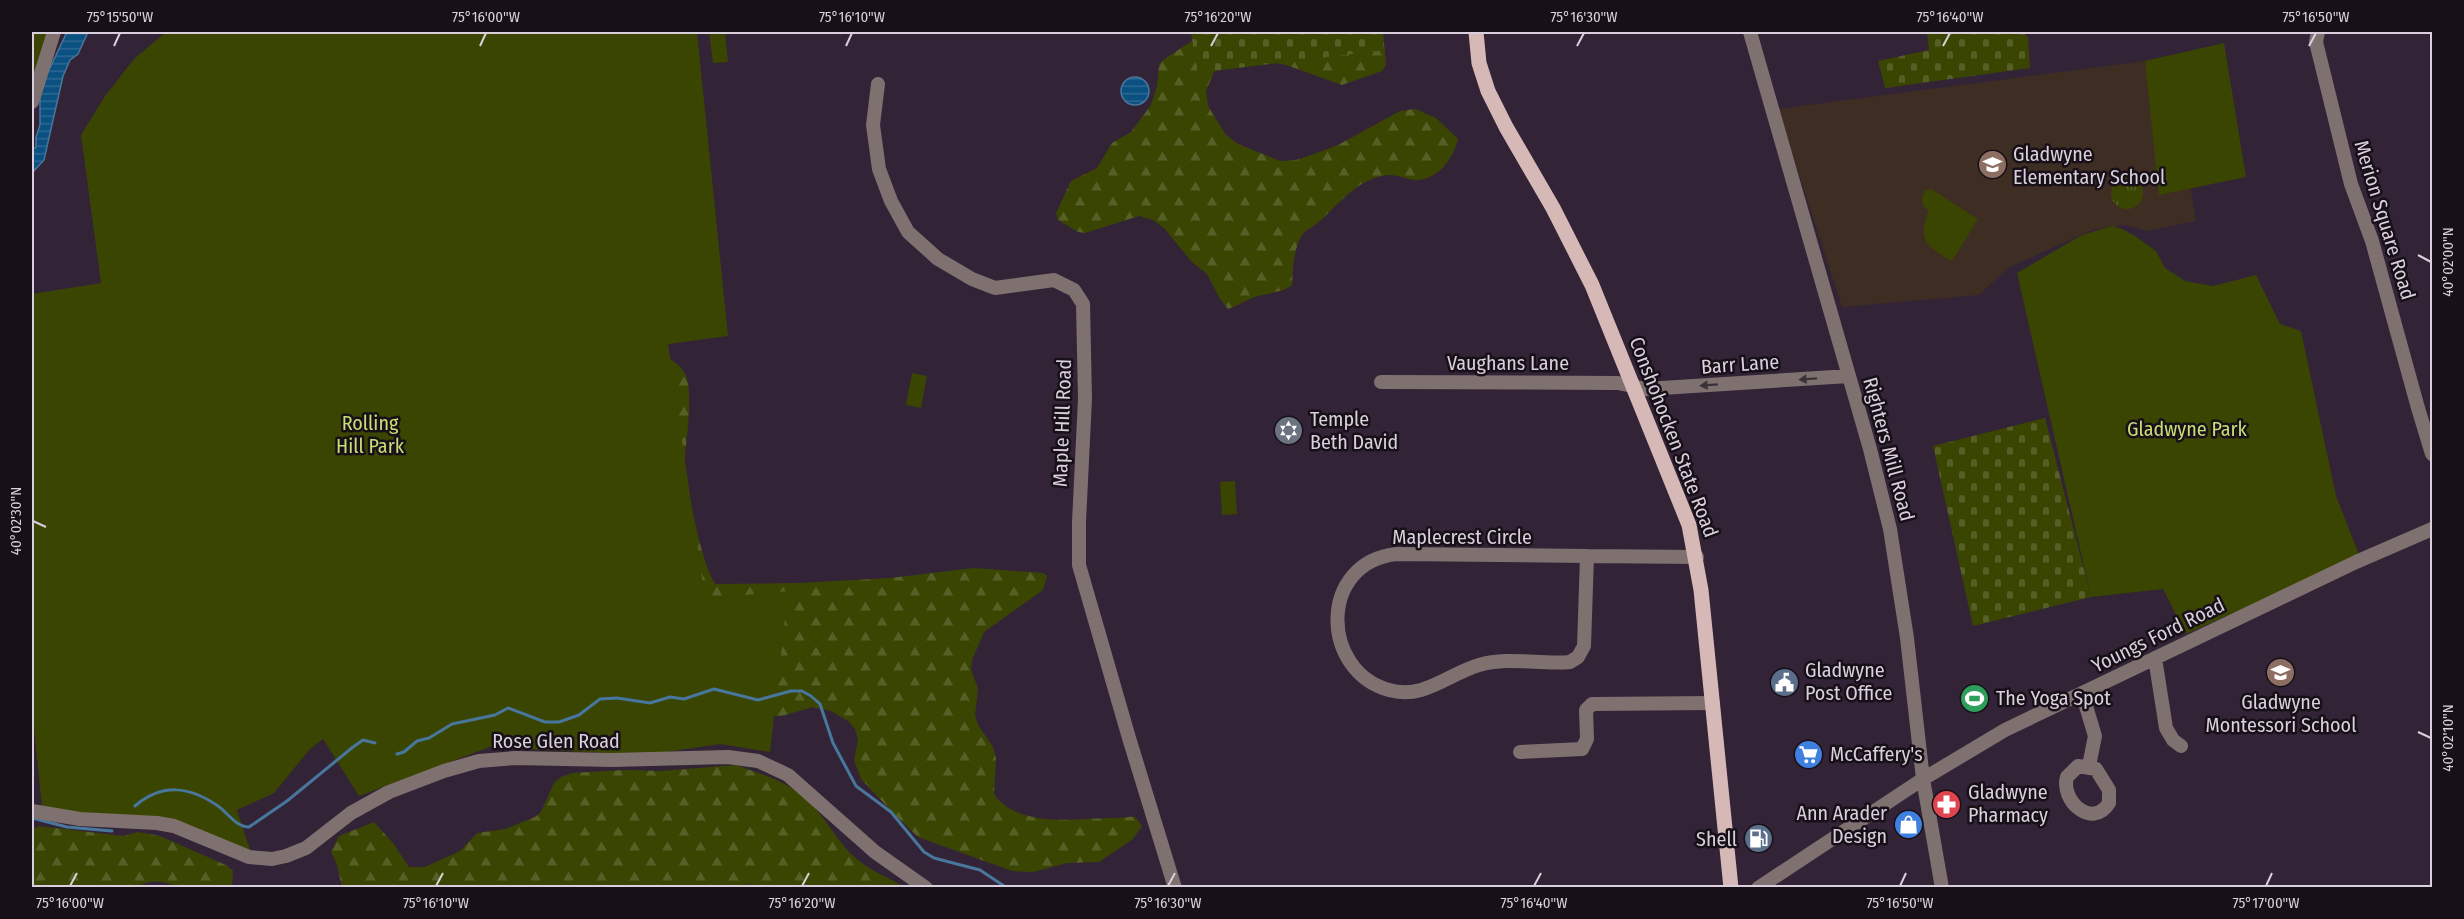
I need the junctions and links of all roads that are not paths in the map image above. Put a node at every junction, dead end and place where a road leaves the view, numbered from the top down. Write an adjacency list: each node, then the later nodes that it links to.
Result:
1 (54, 32): 6 (street)
2 (1476, 32): 9 (main road, Conshohocken State Road)
3 (1750, 32): 7 (street, Righters Mill Road)
4 (2318, 32): 10 (street, Merion Square Road)
5 (878, 84): 23 (street, Maple Hill Road)
6 (32, 102)
7 (1849, 376): 9 (street, Barr Lane, one-way to 9); 20 (street, Righters Mill Road)
8 (1381, 382): 9 (street, Vaughans Lane)
9 (1634, 387): 13 (main road, Conshohocken State Road)
10 (2433, 454)
11 (2433, 529): 14 (street, Youngs Ford Road)
12 (1587, 556): 12 (street, Maplecrest Circle); 13 (street, Maplecrest Circle)
13 (1697, 557): 16 (main road, Conshohocken State Road)
14 (2156, 658): 15 (street, Youngs Ford Road); 17 (street)
15 (2082, 693): 19 (street); 20 (street, Youngs Ford Road)
16 (1713, 703): 18 (street); 24 (main road, Conshohocken State Road)
17 (2181, 746)
18 (1520, 752)
19 (2089, 766)
20 (1923, 779): 25 (street, Youngs Ford Road); 26 (street, Righters Mill Road)
21 (32, 811): 22 (street, Rose Glen Road)
22 (926, 888)
23 (1174, 888)
24 (1731, 888)
25 (1758, 888)
26 (1942, 888)

